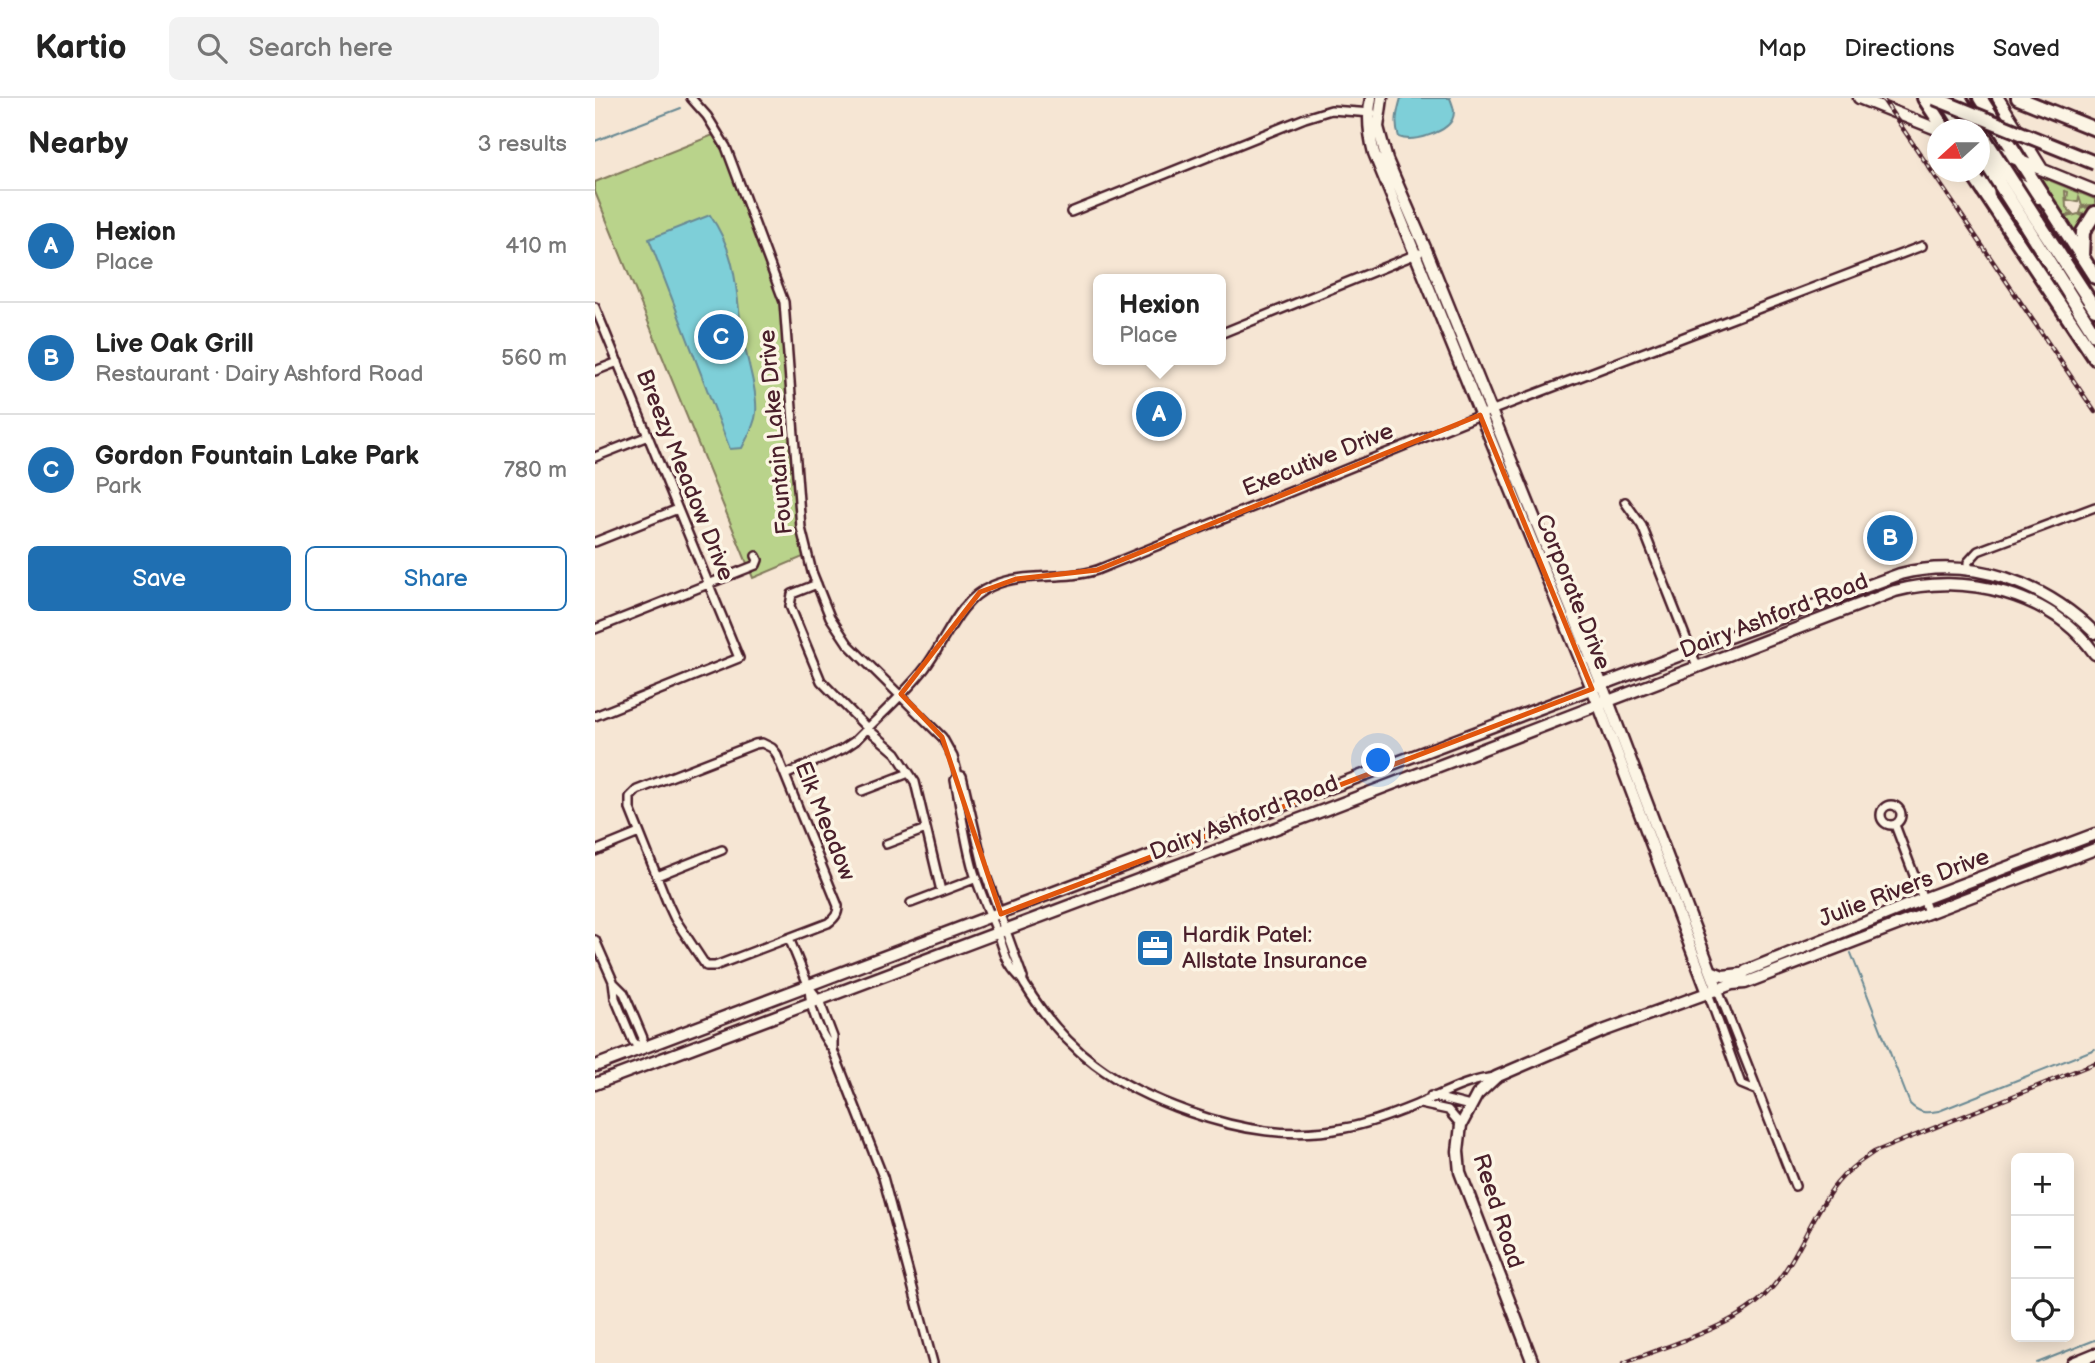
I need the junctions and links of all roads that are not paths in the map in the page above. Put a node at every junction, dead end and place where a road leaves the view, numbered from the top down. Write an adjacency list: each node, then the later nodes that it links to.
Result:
1 (691, 98): 52 (street, Fountain Lake Drive)
2 (1371, 98): 12 (main road, Corporate Drive)
3 (1383, 98): 12 (main road, Corporate Drive)
4 (1859, 98): 17 (main road)
5 (1924, 98): 14 (highway)
6 (1934, 98): 21 (highway, bridge)
7 (1945, 98): 15 (highway)
8 (1959, 98): 30 (highway, bridge)
9 (1980, 98): 13 (highway)
10 (1998, 98): 23 (main road)
11 (2018, 98): 18 (highway)
12 (1374, 113): 28 (street); 32 (main road, Corporate Drive)
13 (1989, 113): 16 (highway); 20 (highway)
14 (1938, 119)
15 (1958, 119)
16 (1988, 119)
17 (1927, 125)
18 (2095, 130)
19 (1990, 148): 20 (main road)
20 (2019, 160): 23 (main road); 27 (highway)
21 (2095, 163)
22 (1990, 167): 30 (highway, bridge)
23 (2043, 170): 25 (main road)
24 (1977, 182): 26 (highway)
25 (2095, 191)
26 (1988, 199): 27 (highway); 39 (highway)
27 (2049, 206): 33 (highway)
28 (1071, 212)
29 (2095, 213): 33 (highway)
30 (2032, 224): 36 (highway); 38 (highway)
31 (1922, 246): 42 (street, Executive Drive)
32 (1421, 253): 37 (street); 42 (main road, Corporate Drive)
33 (2082, 257): 34 (highway)
34 (2095, 277)
35 (595, 307): 40 (street, Breezy Meadow Drive)
36 (2095, 309)
37 (1226, 332)
38 (2095, 335)
39 (2095, 358)
40 (618, 362): 41 (street); 43 (street, Breezy Meadow Drive)
41 (595, 371)
42 (1485, 413): 62 (main road, Corporate Drive); 63 (street, Executive Drive)
43 (648, 436): 44 (street); 47 (street, Breezy Meadow Drive)
44 (595, 457)
45 (1625, 502): 59 (street)
46 (2095, 507): 50 (street)
47 (678, 509): 48 (street); 51 (street, Breezy Meadow Drive)
48 (595, 542)
49 (756, 556): 51 (street)
50 (1968, 571): 53 (main road, Dairy Ashford Road); 58 (main road, Dairy Ashford Road)
51 (709, 584): 57 (street); 65 (street, Breezy Meadow Drive)
52 (817, 584): 63 (street, Fountain Lake Drive); 66 (street)
53 (1867, 586): 54 (main road, Dairy Ashford Road); 55 (main road)
54 (1835, 597): 56 (main road); 59 (main road, Dairy Ashford Road)
55 (1872, 599): 56 (main road, Dairy Ashford Road); 60 (main road, Dairy Ashford Road)
56 (1840, 611): 61 (main road, Dairy Ashford Road)
57 (595, 629)
58 (2095, 632)
59 (1691, 651): 61 (street); 62 (main road, Dairy Ashford Road)
60 (2095, 654)
61 (1697, 666): 64 (main road, Dairy Ashford Road)
62 (1597, 687): 64 (main road, Corporate Drive); 71 (main road, Dairy Ashford Road)
63 (901, 694): 66 (street, Executive Drive); 69 (street, Fountain Lake Drive)
64 (1603, 701): 72 (main road, Dairy Ashford Road); 81 (main road, Corporate Drive)
65 (595, 716)
66 (867, 728): 67 (street); 68 (street, Executive Drive)
67 (909, 773): 70 (street); 75 (street)
68 (785, 775): 77 (street, Elk Meadow); 100 (street, Elk Meadow)
69 (958, 775): 76 (street, Fountain Lake Drive); 78 (street, Fountain Lake Drive)
70 (862, 791)
71 (1312, 795): 72 (main road); 73 (main road, Dairy Ashford Road)
72 (1319, 812): 80 (main road, Dairy Ashford Road)
73 (1244, 822): 80 (main road); 87 (main road, Dairy Ashford Road)
74 (1895, 825): 93 (street)
75 (926, 829): 82 (street); 92 (street)
76 (975, 831): 78 (street); 96 (street, Fountain Lake Drive)
77 (639, 833): 85 (street); 89 (street)
78 (965, 834): 90 (street, Fountain Lake Drive)
79 (2095, 834): 86 (main road, Julie Rivers Drive)
80 (1250, 838): 91 (main road, Dairy Ashford Road)
81 (1657, 843): 104 (main road, Corporate Drive); 108 (main road, Corporate Drive)
82 (886, 844)
83 (2095, 849): 88 (main road, Julie Rivers Drive)
84 (722, 850): 89 (street)
85 (595, 851)
86 (2033, 858): 88 (main road); 93 (main road, Julie Rivers Drive)
87 (1120, 869): 91 (main road); 96 (main road, Dairy Ashford Road)
88 (2038, 871): 95 (main road, Julie Rivers Drive)
89 (657, 876): 100 (street)
90 (977, 878): 92 (street); 96 (street, Fountain Lake Drive)
91 (1125, 884): 98 (main road, Dairy Ashford Road)
92 (941, 891): 94 (street)
93 (1923, 899): 95 (street); 97 (main road, Julie Rivers Drive)
94 (911, 903)
95 (1928, 912): 99 (main road, Julie Rivers Drive)
96 (996, 916): 98 (street, Julie Rivers Drive); 102 (main road, Dairy Ashford Road)
97 (1868, 922): 99 (main road); 105 (main road, Julie Rivers Drive)
98 (1002, 930): 103 (main road, Dairy Ashford Road); 118 (street, Julie Rivers Drive)
99 (1870, 934): 106 (main road, Julie Rivers Drive)
100 (789, 938): 107 (street)
101 (595, 940): 112 (street)
102 (904, 951): 103 (main road); 107 (main road, Dairy Ashford Road)
103 (910, 965): 109 (main road, Dairy Ashford Road)
104 (1711, 971): 105 (main road); 108 (main road, Corporate Drive)
105 (1741, 974): 106 (main road, Julie Rivers Drive)
106 (1731, 984): 108 (main road, Julie Rivers Drive)
107 (809, 987): 109 (street); 112 (main road, Dairy Ashford Road)
108 (1713, 991): 110 (street, Corporate Drive); 111 (street, Corporate Drive); 114 (main road, Julie Rivers Drive)
109 (815, 1002): 115 (main road, Dairy Ashford Road); 123 (street)
110 (1730, 1018): 111 (street); 116 (street, Corporate Drive)
111 (1719, 1023): 116 (street, Corporate Drive)
112 (640, 1049): 113 (main road, Dairy Ashford Road)
113 (595, 1066)
114 (1496, 1077): 117 (street, Julie Rivers Drive); 119 (main road, Reed Road)
115 (595, 1084)
116 (1758, 1091): 121 (street, Corporate Drive)
117 (1431, 1096): 118 (street, Julie Rivers Drive); 119 (street)
118 (1419, 1104): 120 (street)
119 (1469, 1106): 120 (main road, Reed Road)
120 (1461, 1125): 124 (main road, Reed Road)
121 (1795, 1186)
122 (2095, 1354): 125 (main road)
123 (933, 1363)
124 (1533, 1363)
125 (2073, 1363)

